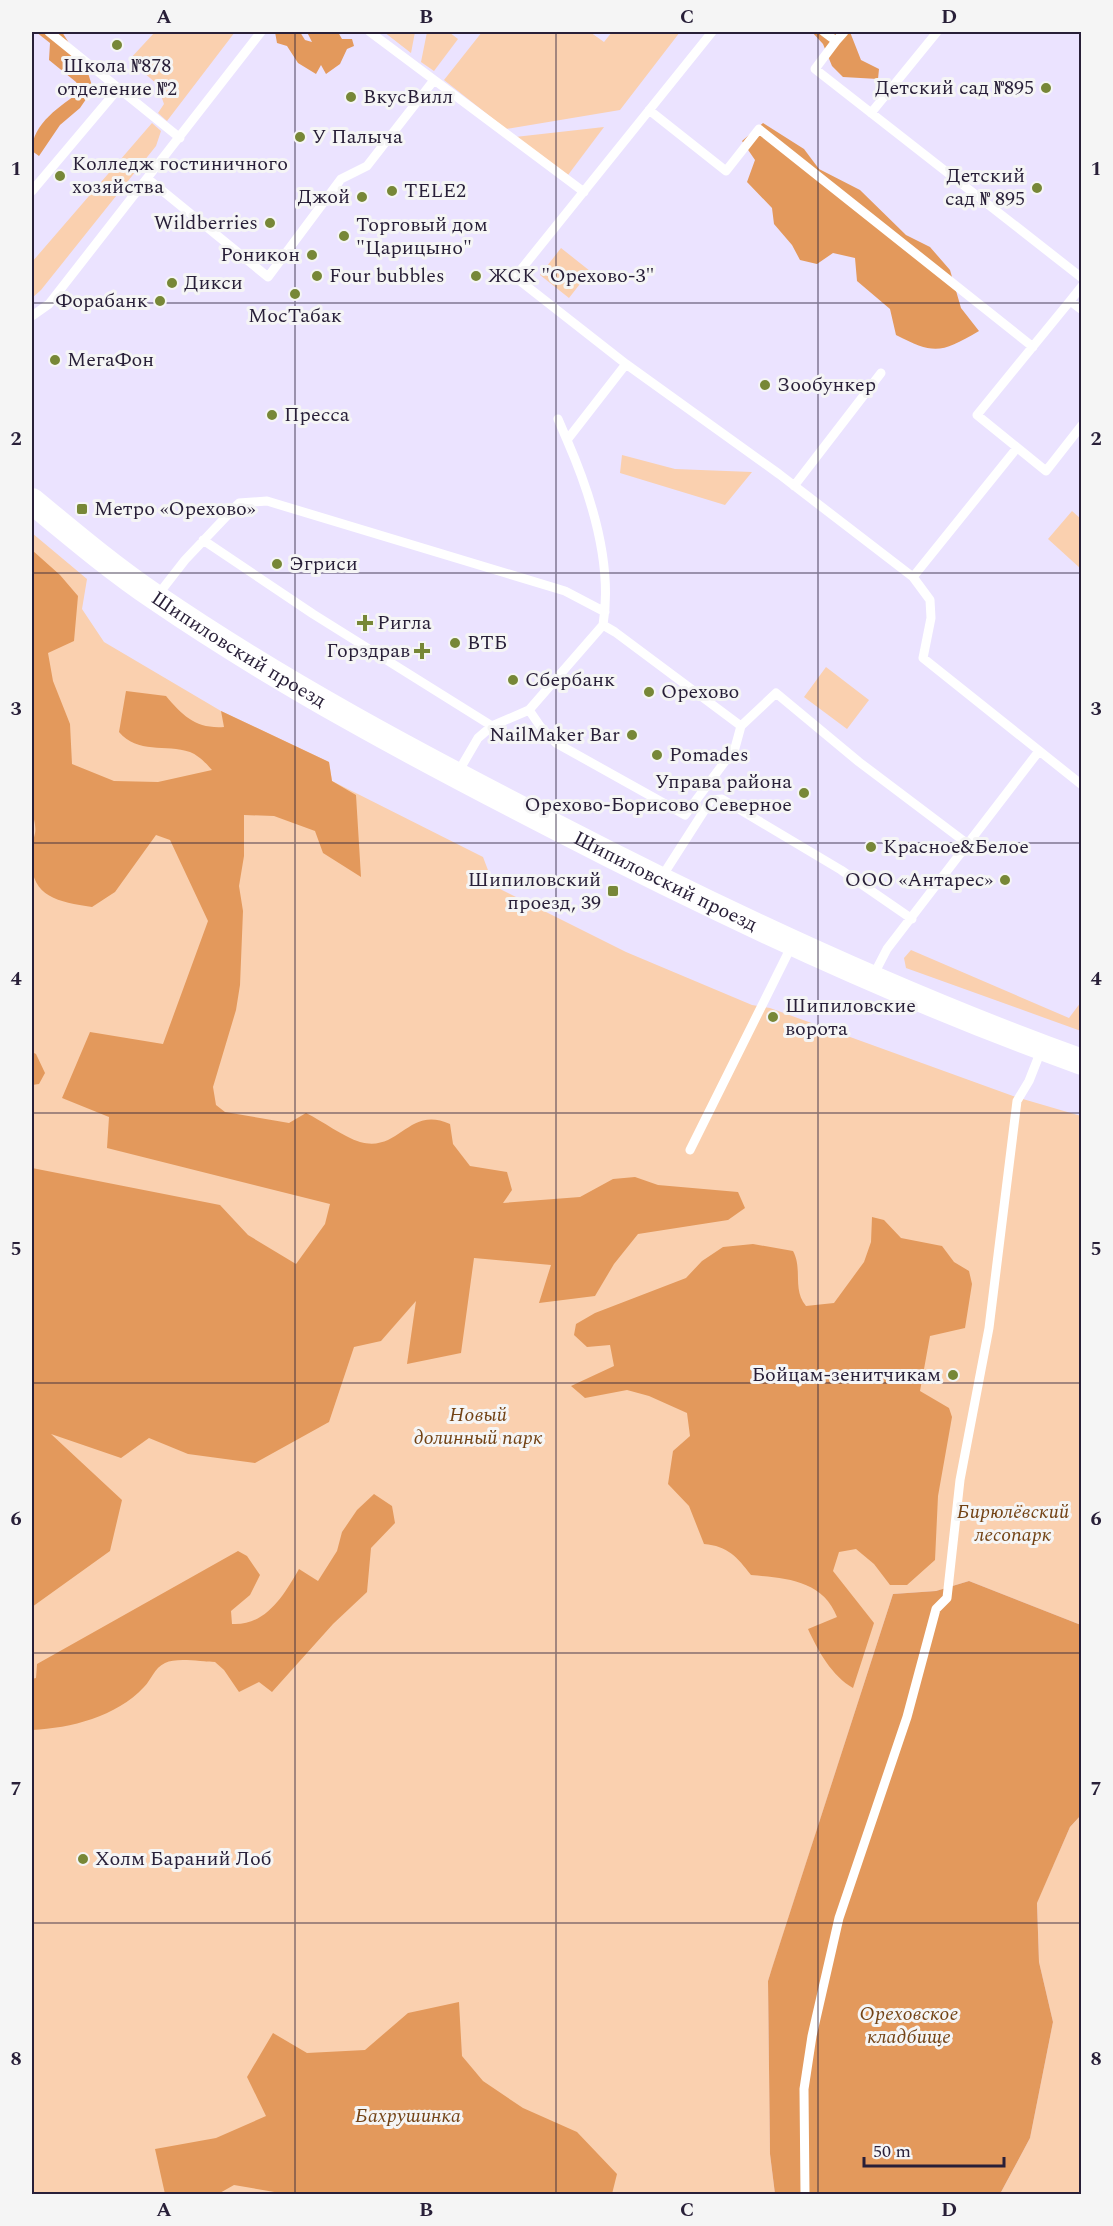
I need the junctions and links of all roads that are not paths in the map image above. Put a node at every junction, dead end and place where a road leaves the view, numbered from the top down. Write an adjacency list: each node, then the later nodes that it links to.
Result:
1 (49, 32): 10 (lane)
2 (261, 32): 14 (lane)
3 (370, 32): 9 (lane)
4 (712, 32): 12 (lane)
5 (824, 32): 8 (lane)
6 (844, 32): 8 (lane)
7 (937, 32): 13 (lane)
8 (836, 41): 13 (lane)
9 (433, 82): 11 (lane); 15 (lane); 17 (lane)
10 (118, 89): 14 (lane); 16 (lane)
11 (438, 92)
12 (649, 110): 17 (lane); 23 (lane)
13 (871, 113): 18 (lane)
14 (180, 138): 15 (lane)
15 (148, 179): 22 (lane)
16 (32, 191)
17 (584, 192): 24 (lane)
18 (1082, 278)
19 (1082, 286): 20 (lane)
20 (1070, 301): 21 (lane); 23 (lane)
21 (1082, 310)
22 (32, 316)
23 (1033, 347): 29 (lane)
24 (626, 364): 28 (lane); 30 (lane)
25 (881, 373): 30 (lane)
26 (558, 419): 28 (lane)
27 (1082, 424): 29 (lane)
28 (567, 440): 35 (lane)
29 (1016, 449): 33 (lane)
30 (794, 486): 33 (lane)
31 (32, 501): 34 (main road, Шипиловский проезд)
32 (203, 540): 34 (lane); 35 (lane); 38 (lane)
33 (913, 576): 40 (lane)
34 (156, 598): 41 (main road, Шипиловский проезд)
35 (605, 612): 36 (lane)
36 (603, 625): 37 (lane); 39 (lane)
37 (529, 710): 38 (lane); 39 (lane)
38 (492, 726): 41 (lane)
39 (741, 726): 43 (lane)
40 (1039, 751): 42 (lane); 43 (lane)
41 (456, 776): 44 (main road, Шипиловский проезд)
42 (1082, 785)
43 (969, 845): 45 (lane)
44 (660, 880): 45 (lane); 46 (main road, Шипиловский проезд)
45 (912, 919): 47 (lane)
46 (793, 943): 47 (main road, Шипиловский проезд); 50 (lane)
47 (872, 977): 48 (main road, Шипиловский проезд)
48 (1042, 1048): 49 (main road, Шипиловский проезд); 51 (lane)
49 (1082, 1062)
50 (690, 1150)
51 (805, 2194)

